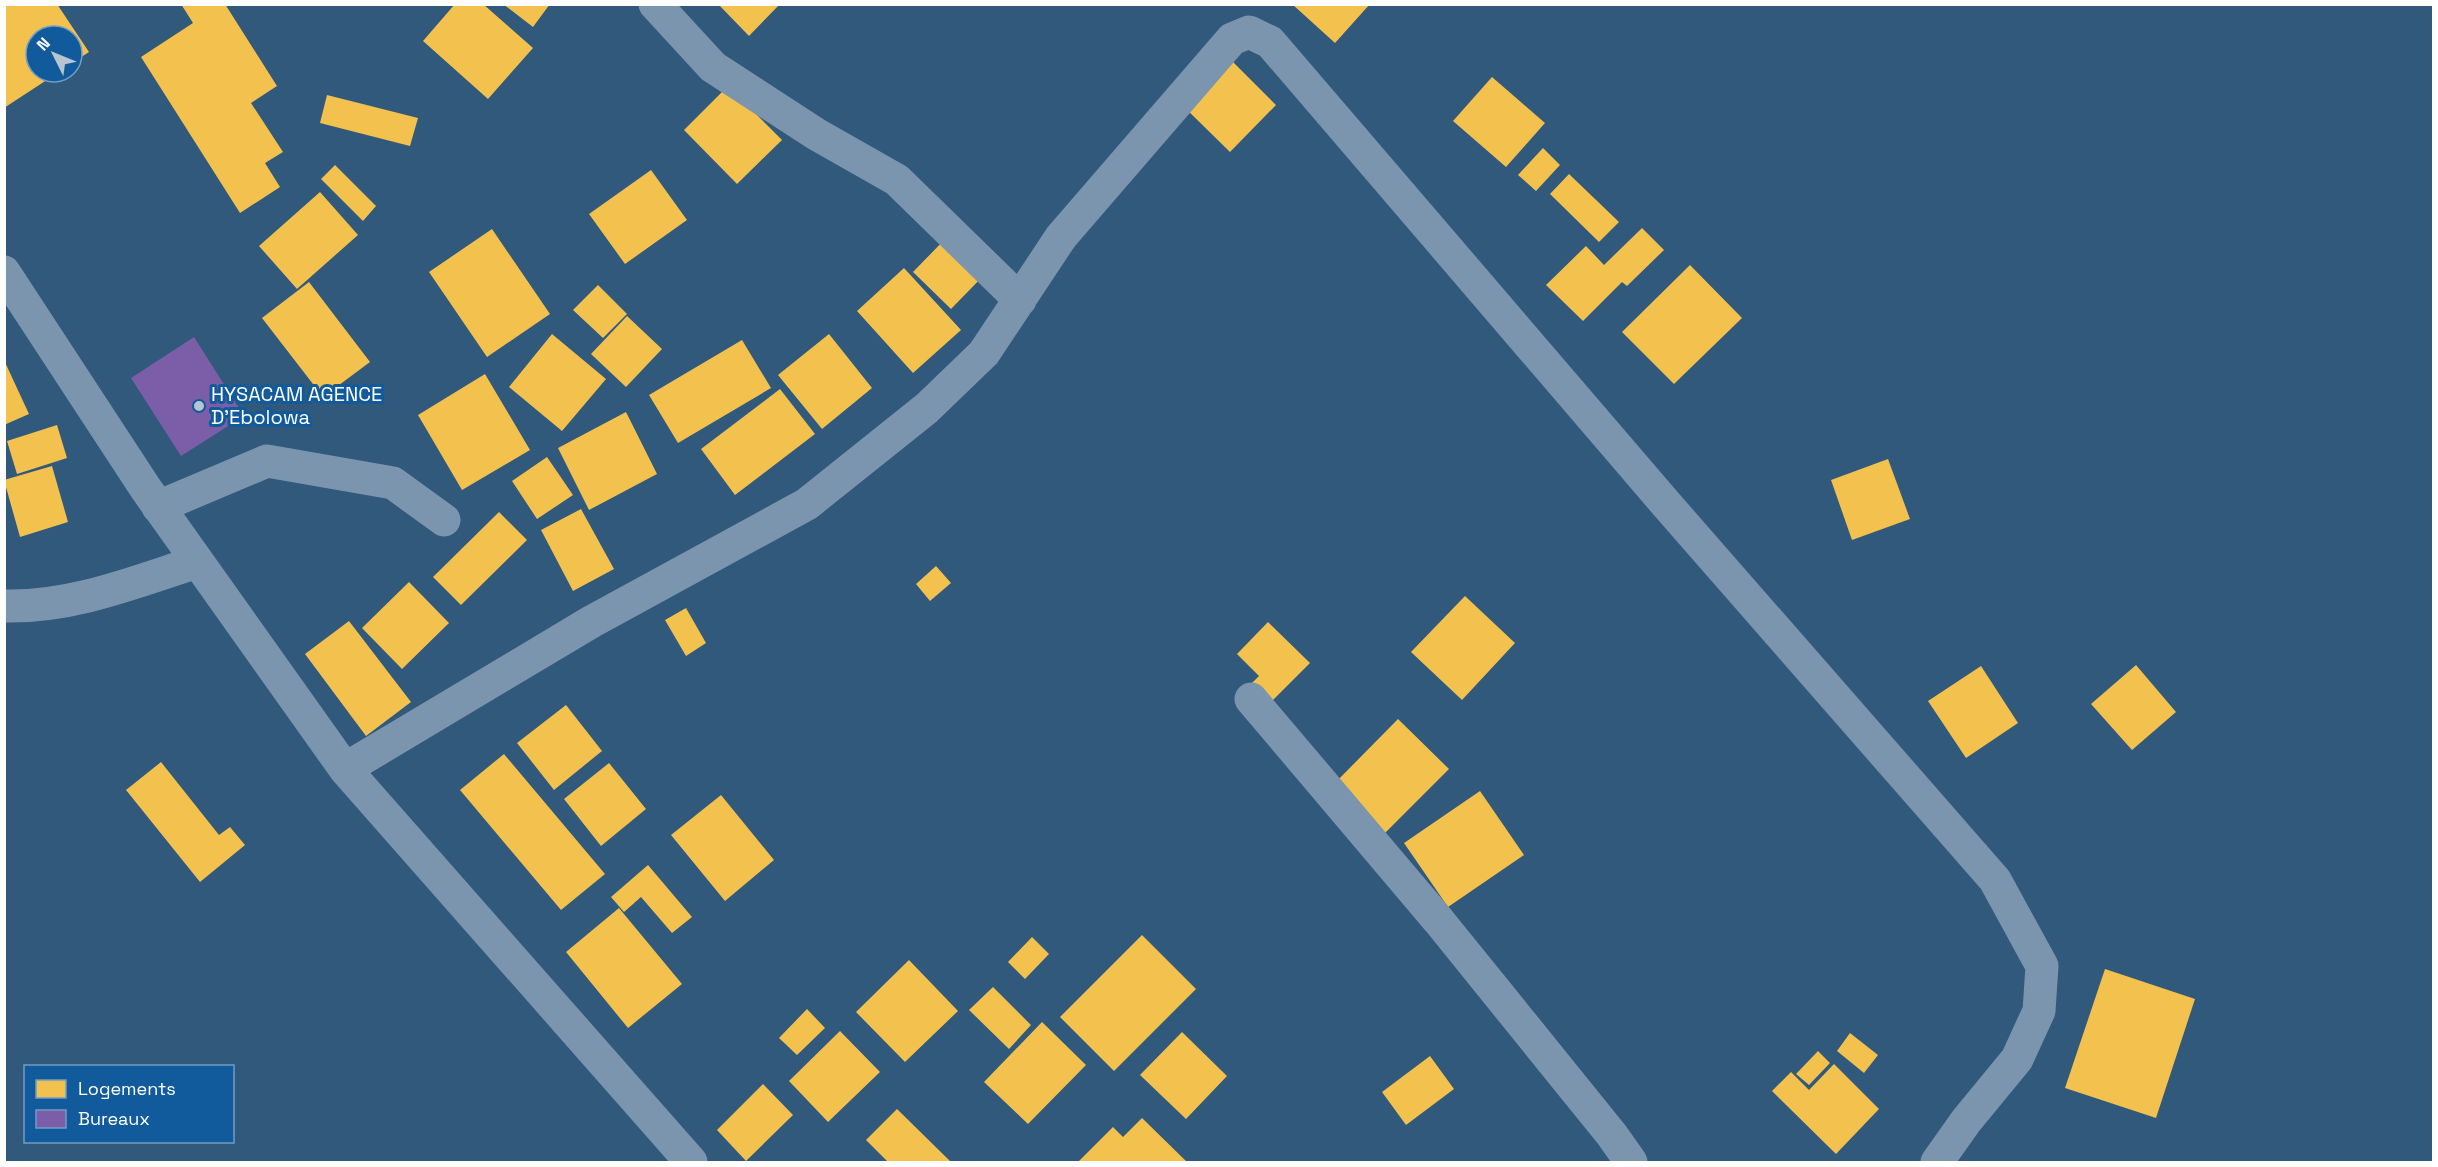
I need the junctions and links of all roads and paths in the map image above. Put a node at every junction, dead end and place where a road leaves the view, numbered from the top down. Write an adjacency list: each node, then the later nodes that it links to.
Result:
1 (655, 4): 3 (street)
2 (4, 272): 4 (street)
3 (1020, 300): 9 (street); 12 (street)
4 (158, 507): 5 (street); 6 (street)
5 (444, 520)
6 (197, 562): 7 (street); 9 (street)
7 (4, 606)
8 (1251, 699): 11 (street)
9 (345, 769): 10 (street)
10 (691, 1162)
11 (1631, 1162)
12 (1937, 1162)

